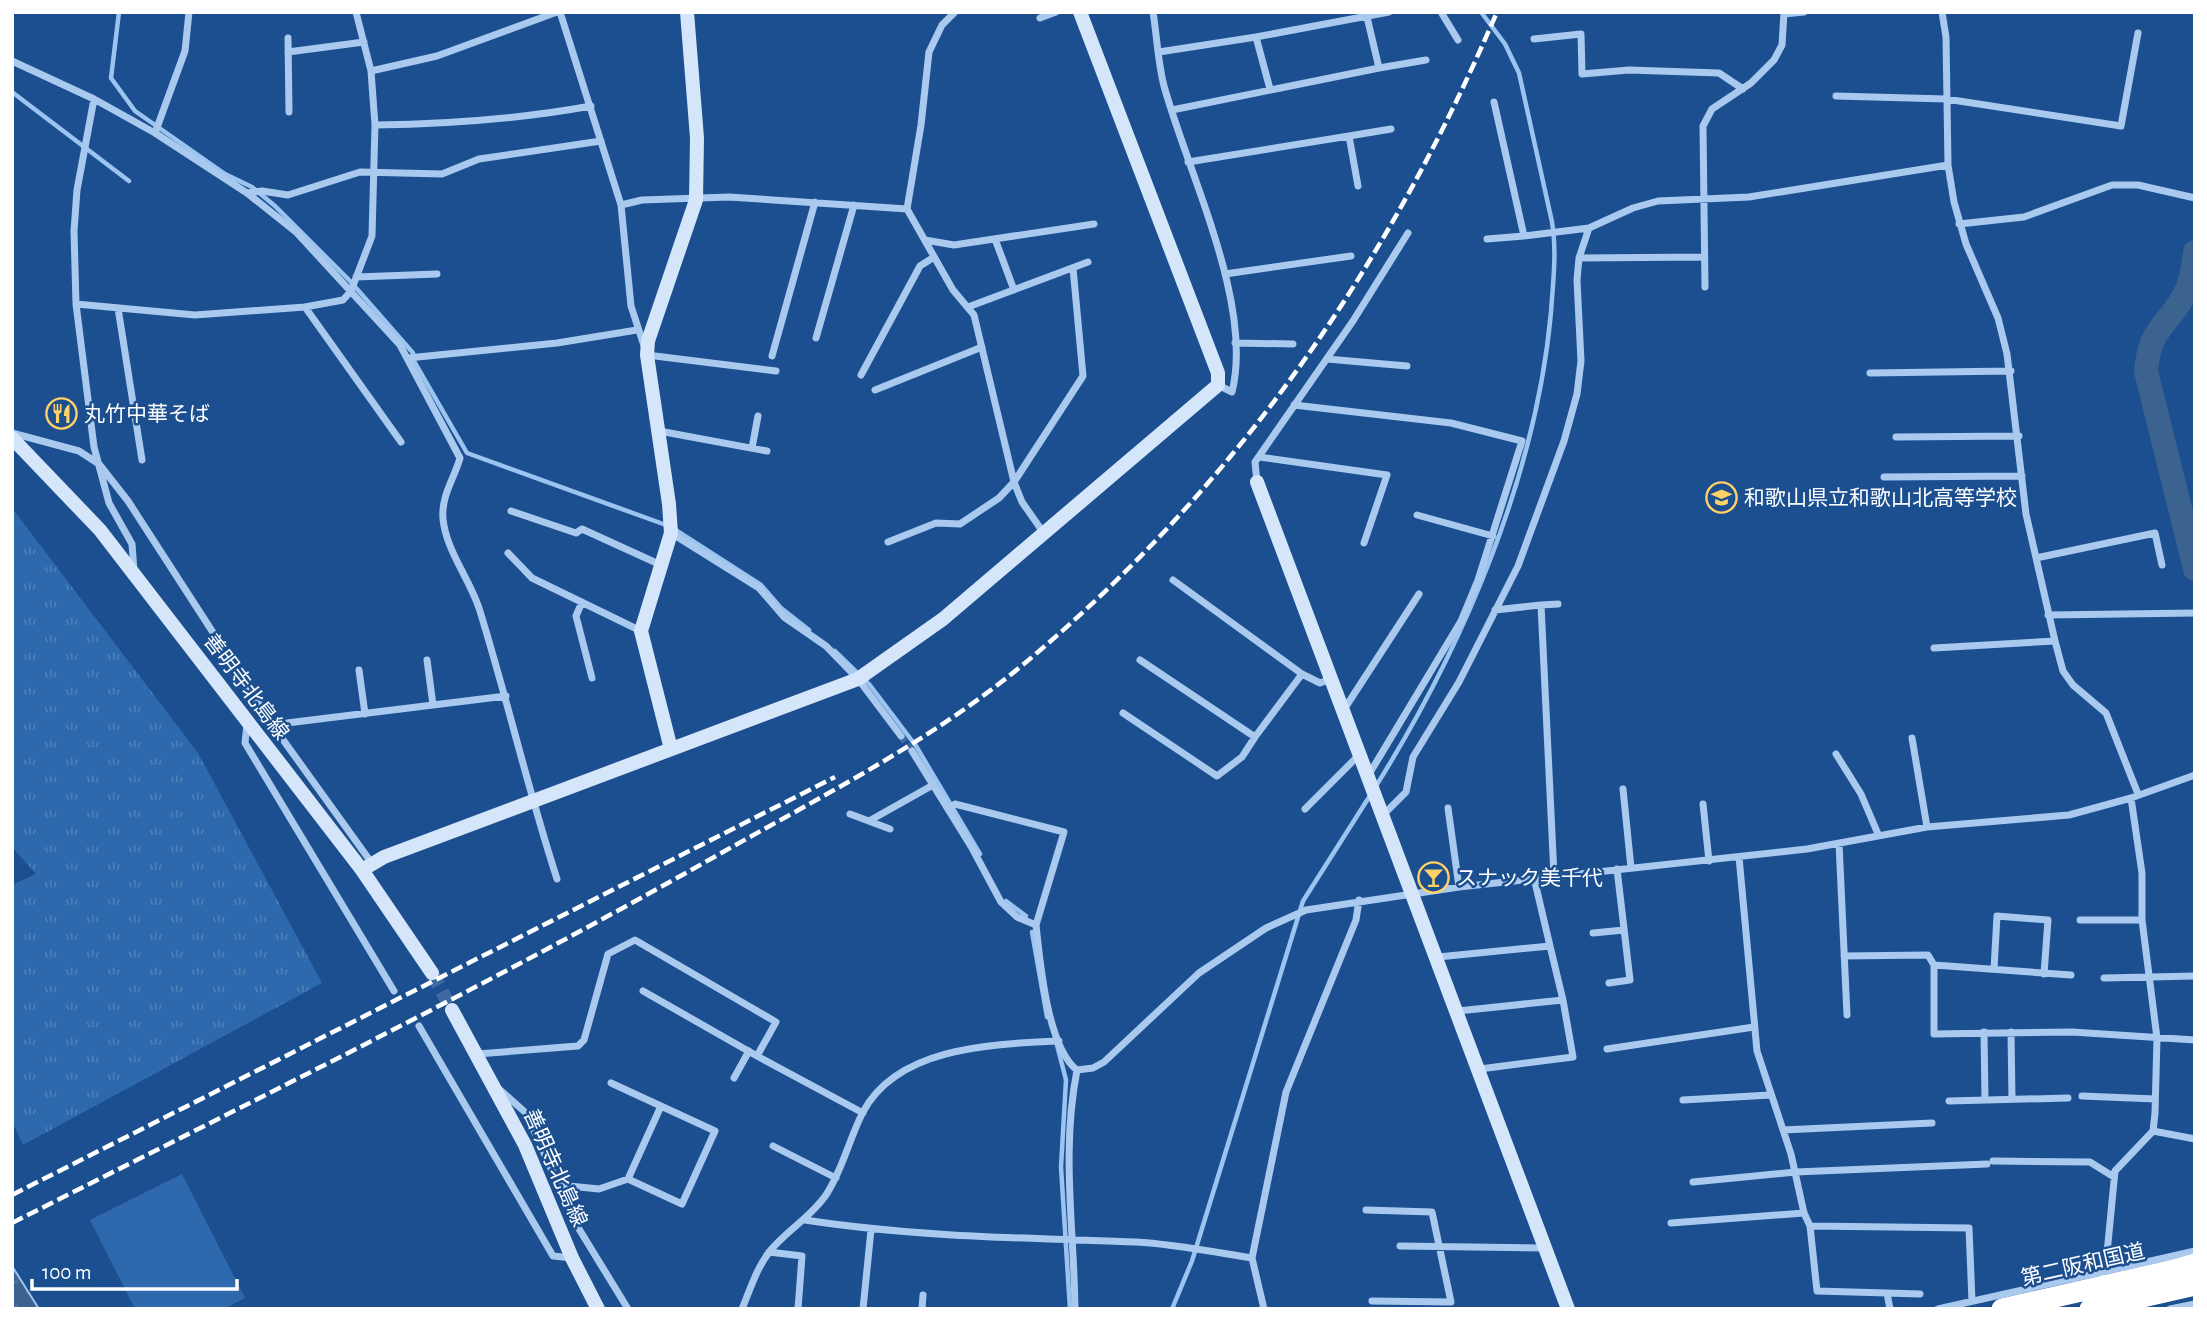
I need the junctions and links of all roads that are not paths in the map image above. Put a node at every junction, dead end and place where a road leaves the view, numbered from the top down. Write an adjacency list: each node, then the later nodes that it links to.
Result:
1 (189, 12): 38 (street)
2 (356, 12): 21 (street)
3 (559, 12): 27 (street); 34 (street)
4 (687, 12): 49 (street)
5 (955, 12): 53 (street)
6 (1056, 12): 15 (street)
7 (1080, 12): 91 (street)
8 (1153, 12): 23 (street)
9 (1389, 12): 14 (street)
10 (1441, 12): 20 (street)
11 (1804, 12): 13 (street)
12 (1942, 12): 32 (street)
13 (1784, 13): 29 (street)
14 (1367, 17): 17 (street); 26 (street)
15 (1040, 18)
16 (2138, 33): 32 (street)
17 (1256, 37): 23 (street); 28 (street)
18 (288, 38): 22 (street)
19 (1534, 39): 29 (street)
20 (1458, 40)
21 (364, 42): 22 (street); 27 (street)
22 (288, 52): 36 (street)
23 (1159, 52): 35 (street)
24 (1426, 60): 26 (street)
25 (12, 61): 31 (street)
26 (1379, 68): 28 (street)
27 (371, 71): 37 (street)
28 (1270, 89): 35 (street)
29 (1743, 89): 47 (street)
30 (1836, 96): 32 (street)
31 (94, 99): 38 (street); 73 (street)
32 (1946, 99): 43 (street)
33 (1494, 102): 58 (street)
34 (591, 106): 37 (street); 41 (street)
35 (1172, 110): 42 (street)
36 (289, 112)
37 (374, 125): 44 (street)
38 (157, 129): 46 (street)
39 (1391, 129): 40 (street)
40 (1349, 136): 42 (street); 45 (street)
41 (601, 141): 44 (street); 51 (street)
42 (1188, 162): 69 (street)
43 (1948, 165): 47 (street); 55 (street)
44 (371, 172): 46 (street); 70 (street)
45 (1358, 186)
46 (250, 192): 70 (street)
47 (1702, 198): 56 (street); 64 (street)
48 (2195, 198): 55 (street)
49 (696, 200): 50 (street); 51 (street); 82 (street)
50 (816, 202): 52 (street); 83 (street)
51 (621, 205): 77 (street)
52 (854, 205): 53 (street); 78 (street)
53 (906, 209): 61 (street)
54 (1094, 224): 59 (street)
55 (1959, 224): 88 (street)
56 (1589, 228): 58 (street); 65 (street)
57 (1408, 233): 85 (street)
58 (1524, 236): 60 (street)
59 (995, 239): 61 (street); 72 (street)
60 (1487, 239)
61 (925, 240): 63 (street)
62 (1351, 256): 69 (street)
63 (934, 257): 75 (street); 90 (street)
64 (1704, 257): 65 (street); 71 (street)
65 (1579, 258): 127 (street)
66 (1088, 262): 67 (street)
67 (1073, 268): 72 (street); 108 (street)
68 (437, 274): 70 (street)
69 (1225, 274): 79 (street)
70 (353, 284): 74 (street); 84 (street)
71 (1705, 287)
72 (1014, 290): 75 (street)
73 (76, 304): 76 (street); 105 (street)
74 (305, 307): 76 (street); 100 (street)
75 (968, 307): 81 (street)
76 (118, 308): 104 (street)
77 (637, 330): 82 (street); 84 (street)
78 (816, 338)
79 (1235, 343): 80 (street); 91 (street)
80 (1293, 344)
81 (982, 347): 92 (street); 108 (street)
82 (647, 355): 87 (street); 95 (street)
83 (772, 356)
84 (408, 358): 140 (street)
85 (1327, 359): 86 (street); 93 (street)
86 (1407, 366)
87 (776, 370)
88 (2011, 371): 89 (street); 97 (street)
89 (1870, 373)
90 (861, 374)
91 (1218, 385): 113 (street)
92 (875, 390)
93 (1294, 405): 103 (street); 114 (street)
94 (758, 415): 101 (street)
95 (658, 431): 101 (street); 112 (street)
96 (12, 433): 105 (street)
97 (2019, 436): 98 (street); 106 (street)
98 (1896, 437)
99 (12, 438): 121 (street, 善明寺北島線)
100 (401, 442)
101 (752, 448): 102 (street)
102 (767, 451)
103 (1259, 457): 109 (street); 116 (street)
104 (142, 460)
105 (99, 464): 121 (street); 146 (street)
106 (2022, 476): 107 (street); 118 (street)
107 (1884, 477)
108 (1014, 482): 113 (street); 115 (street)
109 (1257, 482): 139 (street)
110 (512, 511): 119 (street)
111 (1417, 515): 114 (street)
112 (671, 529): 119 (street); 137 (street)
113 (1043, 532): 137 (street)
114 (1493, 536): 156 (street)
115 (888, 542)
116 (1364, 543)
117 (509, 553): 124 (street)
118 (2036, 558): 120 (street); 129 (street)
119 (661, 565): 130 (street)
120 (2162, 565)
121 (135, 575): 145 (street, 善明寺北島線)
122 (1173, 580): 136 (street)
123 (1419, 594): 142 (street)
124 (582, 602): 130 (street); 138 (street)
125 (1558, 604): 126 (street)
126 (1541, 606): 127 (street); 176 (street)
127 (1495, 610): 165 (street)
128 (2195, 613): 129 (street)
129 (2048, 615): 131 (street)
130 (641, 631): 150 (street)
131 (2054, 641): 132 (street); 158 (street)
132 (1934, 648)
133 (427, 660): 141 (street)
134 (1140, 660): 148 (street)
135 (359, 670): 144 (street)
136 (1303, 674): 139 (street); 148 (street)
137 (862, 676): 147 (street); 150 (street)
138 (592, 678)
139 (1331, 679): 142 (street)
140 (506, 696): 141 (street); 159 (street)
141 (433, 705): 144 (street)
142 (1343, 712): 152 (street)
143 (1123, 713): 148 (street)
144 (365, 714): 146 (street)
145 (247, 724): 173 (street, 善明寺北島線); 199 (street)
146 (276, 730): 173 (street)
147 (901, 736)
148 (1255, 737)
149 (1912, 738): 167 (street)
150 (671, 749): 159 (street)
151 (912, 751): 155 (street)
152 (1359, 754): 156 (street); 163 (street)
153 (1836, 754): 169 (street)
154 (2195, 775): 158 (street)
155 (933, 785): 161 (street); 166 (street)
156 (1371, 785): 165 (street)
157 (1623, 789): 174 (street)
158 (2134, 796): 167 (street); 183 (street)
159 (531, 801): 173 (street); 178 (street)
160 (1703, 804): 172 (street)
161 (951, 807): 184 (street); 184 (street)
162 (1448, 808): 179 (street)
163 (1304, 809)
164 (850, 814): 166 (street)
165 (1382, 816): 180 (street)
166 (869, 821): 168 (street)
167 (1927, 827): 169 (street)
168 (890, 829)
169 (1878, 834): 170 (street)
170 (1839, 843): 171 (street); 188 (street)
171 (1739, 857): 172 (street); 206 (street)
172 (1709, 861): 174 (street)
173 (366, 866): 192 (street, 善明寺北島線)
174 (1631, 868): 175 (street)
175 (1617, 869): 176 (street); 185 (street)
176 (1554, 876): 177 (street)
177 (1534, 878): 179 (street); 187 (street)
178 (557, 879)
179 (1459, 887): 180 (street)
180 (1412, 893): 181 (street); 189 (street)
181 (1359, 900): 217 (street); 255 (street)
182 (2080, 920): 183 (street)
183 (2142, 920): 196 (street)
184 (1036, 925): 211 (street)
185 (1624, 930): 186 (street); 198 (street)
186 (1593, 933)
187 (1550, 946): 189 (street); 201 (street)
188 (1844, 956): 190 (street); 204 (street)
189 (1437, 957): 203 (street)
190 (1934, 965): 191 (street); 207 (street)
191 (1994, 969): 193 (street); 193 (street)
192 (432, 973)
193 (2044, 974): 194 (street)
194 (2071, 975)
195 (2195, 976): 196 (street)
196 (2148, 977): 197 (street); 209 (street)
197 (2104, 978)
198 (1609, 983)
199 (394, 991)
200 (643, 991): 213 (street)
201 (1563, 1000): 203 (street); 216 (street)
202 (452, 1010): 214 (street, 善明寺北島線)
203 (1458, 1011): 216 (street)
204 (1847, 1015)
205 (419, 1026): 254 (street)
206 (1754, 1027): 212 (street); 221 (street)
207 (1983, 1032): 208 (street); 227 (street)
208 (2011, 1032): 209 (street); 224 (street)
209 (2157, 1038): 210 (street); 225 (street)
210 (2195, 1040)
211 (1056, 1041): 217 (street); 230 (street)
212 (1607, 1048)
213 (749, 1051): 215 (street); 218 (street)
214 (477, 1054): 215 (street); 220 (street, 善明寺北島線)
215 (757, 1056): 230 (street)
216 (1480, 1069): 251 (street)
217 (1077, 1070): 248 (street)
218 (734, 1078)
219 (611, 1083): 229 (street)
220 (493, 1085): 241 (street); 254 (street, 善明寺北島線)
221 (1770, 1095): 226 (street); 232 (street)
222 (2082, 1096): 225 (street)
223 (2068, 1098): 224 (street)
224 (2012, 1099): 227 (street)
225 (2155, 1099): 233 (street)
226 (1683, 1100)
227 (1985, 1100): 228 (street)
228 (1949, 1101)
229 (662, 1105): 239 (street); 239 (street)
230 (863, 1113): 238 (street)
231 (1931, 1123): 232 (street)
232 (1783, 1130): 236 (street)
233 (2153, 1131): 234 (street); 237 (street)
234 (2195, 1139)
235 (773, 1146): 238 (street)
236 (1796, 1172): 237 (street); 240 (street); 243 (street)
237 (2115, 1177): 257 (street)
238 (836, 1178): 244 (street)
239 (628, 1179): 241 (street)
240 (1693, 1182)
241 (559, 1185): 267 (street)
242 (1366, 1210): 250 (street)
243 (1804, 1213): 245 (street); 246 (street)
244 (805, 1220): 247 (street); 253 (street)
245 (1671, 1223)
246 (1810, 1226): 259 (street); 263 (street)
247 (871, 1230): 248 (street); 270 (street)
248 (1067, 1242): 255 (street); 272 (street)
249 (1400, 1246): 250 (street)
250 (1439, 1247): 251 (street); 265 (street)
251 (1546, 1248): 274 (street)
252 (2195, 1251): 257 (street)
253 (769, 1252): 268 (street); 269 (street)
254 (572, 1258): 266 (street, 善明寺北島線)
255 (1252, 1258): 273 (street)
256 (2188, 1267): 277 (highway, 第二阪和国道, bridge)
257 (2106, 1270): 263 (street); 279 (street)
258 (2195, 1285): 278 (highway, bridge)
259 (1887, 1293): 260 (street); 275 (street)
260 (1920, 1294)
261 (923, 1295): 271 (street)
262 (1372, 1301): 265 (street)
263 (1972, 1301): 276 (street)
264 (2195, 1304): 280 (street)
265 (1441, 1305)
266 (598, 1309)
267 (628, 1309)
268 (742, 1309)
269 (798, 1309)
270 (863, 1309)
271 (922, 1309)
272 (1075, 1309)
273 (1264, 1309)
274 (1568, 1309)
275 (1890, 1309)
276 (1938, 1309)
277 (2002, 1309)
278 (2090, 1309)
279 (2101, 1309)
280 (2170, 1309)

